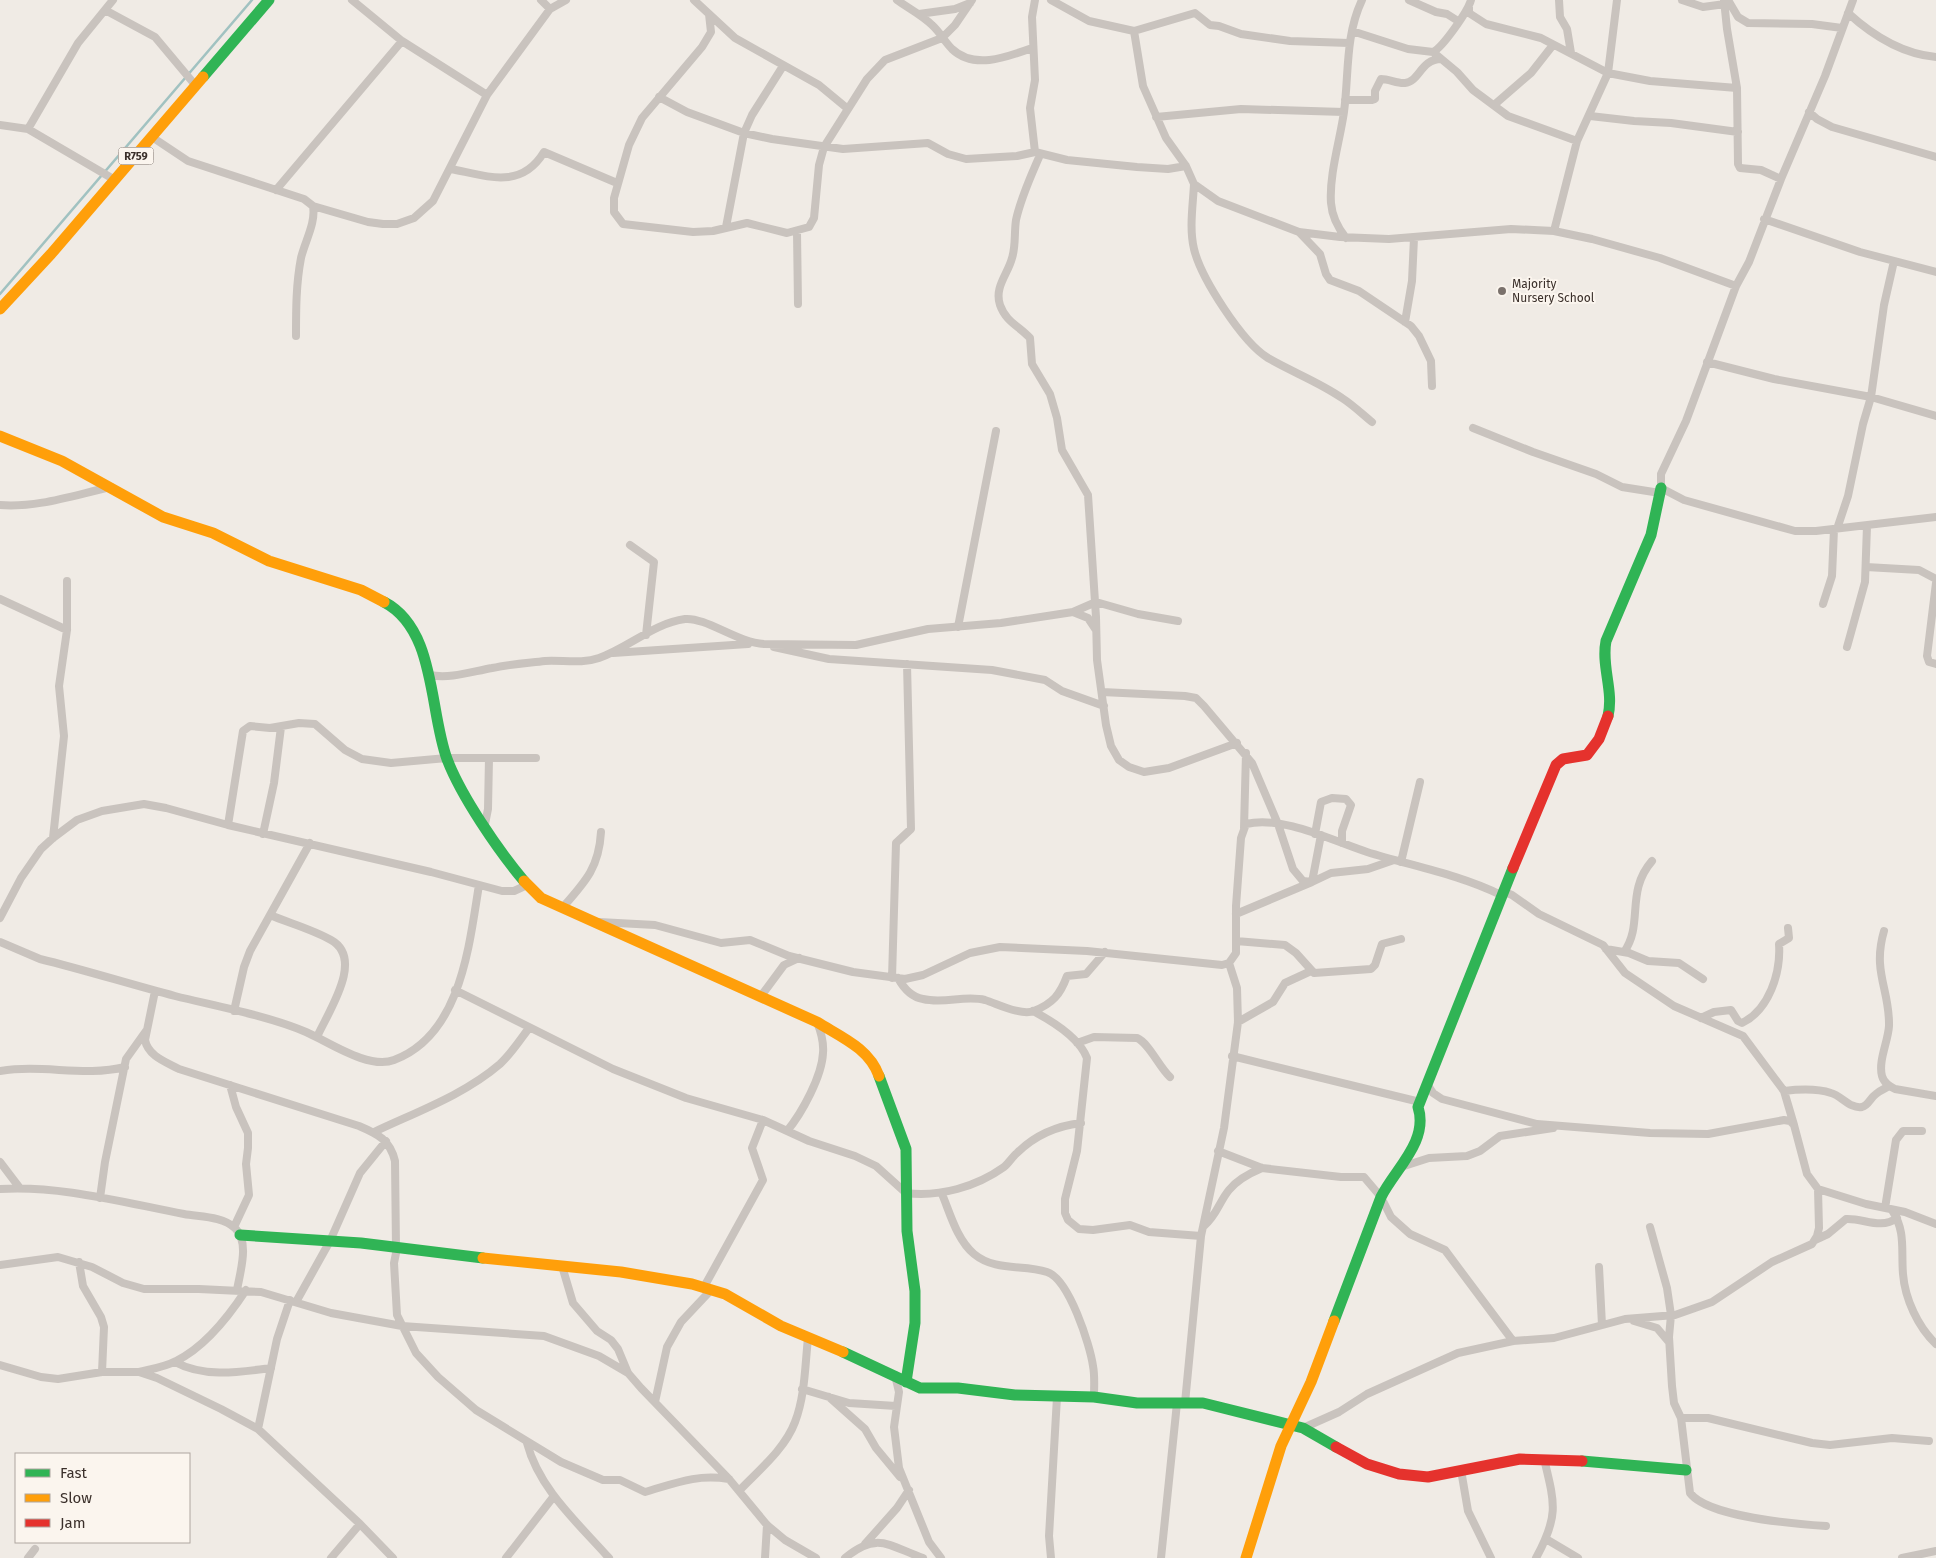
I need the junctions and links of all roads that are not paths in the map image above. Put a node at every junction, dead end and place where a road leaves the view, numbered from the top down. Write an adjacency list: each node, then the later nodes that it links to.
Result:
1 (113, 0): 19 (street)
2 (269, 0): 39 (street, R759)
3 (352, 0): 29 (street)
4 (541, 0): 20 (street)
5 (566, 0): 20 (street)
6 (694, 0): 22 (street)
7 (897, 0): 23 (street)
8 (1035, 0): 32 (street)
9 (1051, 0): 26 (street)
10 (1362, 0): 27 (street)
11 (1409, 0): 24 (street)
12 (1559, 0): 34 (street)
13 (1617, 0): 38 (street)
14 (1682, 0): 17 (street)
15 (1853, 0): 21 (street)
16 (972, 1): 23 (street); 28 (street)
17 (1726, 1): 25 (street); 40 (street)
18 (1470, 4): 24 (street); 31 (street)
19 (105, 10): 39 (street); 51 (street)
20 (550, 10): 41 (street)
21 (1848, 13): 25 (street); 35 (street)
22 (709, 14): 37 (street); 42 (street)
23 (918, 14): 28 (street)
24 (1458, 20): 33 (street)
25 (1842, 28): 47 (street)
26 (1134, 31): 30 (street); 48 (street)
27 (1352, 31): 30 (street); 33 (street)
28 (942, 38): 32 (street); 45 (street)
29 (402, 41): 41 (street); 63 (street)
30 (1349, 44): 43 (street)
31 (1553, 45): 34 (street); 44 (street)
32 (1032, 48): 57 (street)
33 (1433, 52): 36 (street)
34 (1571, 53): 38 (street)
35 (1936, 57)
36 (1441, 59): 43 (street); 44 (street)
37 (783, 66): 45 (street); 53 (street)
38 (1608, 73): 40 (street); 49 (street)
39 (196, 86): 54 (street, R759)
40 (1737, 88): 52 (street)
41 (487, 95): 60 (street)
42 (659, 97): 53 (street); 64 (street)
43 (1345, 100): 46 (street)
44 (1494, 105): 55 (street)
45 (848, 109): 56 (street)
46 (1344, 112): 48 (street); 74 (street)
47 (1809, 112): 58 (street); 61 (street)
48 (1156, 116): 59 (street)
49 (1590, 116): 52 (street); 55 (street)
50 (0, 125): 51 (street)
51 (28, 129): 62 (street)
52 (1738, 132): 61 (street)
53 (744, 133): 56 (street); 70 (street)
54 (152, 137): 62 (street, R759); 66 (street)
55 (1577, 141): 73 (street)
56 (824, 147): 57 (street); 71 (street)
57 (1037, 153): 59 (street); 103 (street)
58 (1936, 156)
59 (1186, 166): 65 (street)
60 (451, 169): 64 (street); 68 (street)
61 (1781, 179): 69 (street)
62 (115, 180): 80 (street, R759)
63 (285, 180): 66 (street); 67 (street)
64 (617, 183): 70 (street)
65 (1194, 184): 72 (street); 87 (street)
66 (276, 190): 67 (street)
67 (288, 194): 68 (street)
68 (313, 206): 82 (street)
69 (1764, 220): 76 (street); 78 (street)
70 (726, 227): 71 (street)
71 (797, 232): 79 (street)
72 (1299, 232): 74 (street); 81 (street)
73 (1554, 232): 75 (street); 78 (street)
74 (1346, 238): 75 (street)
75 (1414, 238): 81 (street)
76 (1894, 261): 77 (street); 85 (street)
77 (1936, 272)
78 (1736, 286): 83 (street)
79 (798, 304)
80 (0, 309)
81 (1405, 322): 84 (street)
82 (296, 336)
83 (1708, 362): 85 (street); 92 (street)
84 (1432, 386)
85 (1871, 397): 86 (street); 96 (street)
86 (1936, 416)
87 (1372, 422)
88 (1473, 428): 92 (street)
89 (996, 431): 107 (street)
90 (0, 436): 91 (street)
91 (112, 487): 93 (street); 117 (street)
92 (1660, 490): 96 (street); 144 (street)
93 (0, 505)
94 (1936, 517): 95 (street)
95 (1867, 526): 96 (street); 98 (street)
96 (1836, 529): 104 (street)
97 (630, 545): 110 (street)
98 (1866, 567): 99 (street); 113 (street)
99 (1936, 579)
100 (67, 582): 108 (street)
101 (1936, 583): 116 (street)
102 (0, 599): 108 (street)
103 (1096, 602): 105 (street); 106 (street); 109 (street)
104 (1823, 604)
105 (1073, 612): 107 (street); 109 (street)
106 (1178, 621)
107 (958, 627): 112 (street)
108 (67, 630): 136 (street)
109 (1096, 630): 118 (street)
110 (646, 635): 111 (street); 114 (street)
111 (751, 644): 112 (street); 114 (street)
112 (764, 644): 115 (street)
113 (1847, 647)
114 (610, 653): 117 (street)
115 (908, 664): 119 (street); 161 (street)
116 (1936, 664)
117 (430, 681): 123 (street)
118 (1102, 692): 119 (street); 121 (street)
119 (1104, 706): 121 (street)
120 (281, 727): 123 (street); 131 (street); 134 (street)
121 (1237, 744): 122 (street)
122 (1246, 753): 127 (street); 130 (street)
123 (447, 758): 124 (street); 129 (street)
124 (489, 758): 125 (street); 129 (street)
125 (536, 758)
126 (1420, 782): 139 (street)
127 (1244, 803): 128 (street); 132 (street)
128 (1261, 823): 130 (street); 132 (street)
129 (485, 824): 143 (street)
130 (1278, 824): 135 (street); 141 (street)
131 (228, 826): 134 (street); 136 (street)
132 (1244, 828): 147 (street)
133 (601, 832): 145 (street)
134 (263, 834): 137 (street)
135 (1318, 834): 138 (street); 138 (street); 141 (street)
136 (53, 838): 148 (street)
137 (310, 843): 142 (street); 146 (street)
138 (1342, 843): 139 (street)
139 (1398, 861): 141 (street); 144 (street)
140 (1652, 861): 157 (street)
141 (1312, 882): 147 (street)
142 (478, 885): 143 (street); 163 (street)
143 (527, 886): 145 (street)
144 (1502, 893): 155 (street); 180 (street)
145 (563, 907): 149 (street)
146 (270, 914): 166 (street); 173 (street)
147 (1236, 914): 153 (street)
148 (0, 918)
149 (597, 922): 158 (street); 165 (street)
150 (1788, 928): 168 (street)
151 (1884, 932): 181 (street)
152 (1401, 939): 160 (street)
153 (1236, 941): 159 (street); 160 (street)
154 (0, 942): 164 (street)
155 (1606, 949): 157 (street); 168 (street)
156 (1105, 952): 159 (street); 161 (street); 167 (street)
157 (1624, 952): 162 (street)
158 (799, 958): 161 (street); 165 (street)
159 (1229, 963): 170 (street)
160 (1311, 971): 170 (street)
161 (895, 978): 167 (street)
162 (1703, 979)
163 (455, 990): 171 (street); 173 (street)
164 (155, 991): 166 (street); 172 (street)
165 (761, 996): 169 (street)
166 (234, 1011): 173 (street)
167 (1033, 1011): 174 (street)
168 (1701, 1018): 182 (street)
169 (817, 1022): 189 (street); 200 (street)
170 (1238, 1022): 175 (street)
171 (529, 1028): 185 (street); 191 (street)
172 (146, 1032): 176 (street); 179 (street)
173 (316, 1037)
174 (1077, 1043): 178 (street); 186 (street)
175 (1232, 1056): 184 (street); 193 (street)
176 (125, 1067): 177 (street); 203 (street)
177 (0, 1071)
178 (1170, 1077)
179 (230, 1084): 191 (street); 209 (street)
180 (1427, 1084): 184 (street); 188 (street)
181 (1889, 1086): 182 (street); 183 (street)
182 (1784, 1091): 187 (street)
183 (1936, 1096)
184 (1420, 1102): 195 (street)
185 (763, 1120): 189 (street); 218 (street)
186 (1081, 1123): 201 (street); 210 (street)
187 (1794, 1125): 188 (street); 199 (street)
188 (1560, 1127): 195 (street)
189 (787, 1131): 200 (street)
190 (1922, 1131): 204 (street)
191 (374, 1132): 192 (street)
192 (386, 1141): 212 (street); 213 (street)
193 (1218, 1151): 196 (street); 207 (street)
194 (0, 1162): 197 (street)
195 (1401, 1166): 202 (street)
196 (1262, 1168): 202 (street); 207 (street)
197 (18, 1188): 198 (street); 203 (street)
198 (0, 1189)
199 (1818, 1190): 204 (street); 211 (street)
200 (906, 1193): 201 (street); 237 (street)
201 (942, 1194): 240 (street)
202 (1381, 1197): 227 (street); 246 (street)
203 (100, 1198): 209 (street)
204 (1888, 1209): 205 (street); 206 (street)
205 (1897, 1218): 211 (street); 229 (street)
206 (1936, 1224)
207 (1204, 1226): 210 (street)
208 (1650, 1227): 222 (street)
209 (237, 1231): 212 (street); 219 (street)
210 (1201, 1236): 243 (street)
211 (1815, 1240): 222 (street)
212 (330, 1241): 213 (street); 221 (street)
213 (396, 1248): 216 (street); 225 (street)
214 (79, 1262): 215 (street); 219 (street); 233 (street)
215 (0, 1265)
216 (562, 1266): 218 (street); 235 (street)
217 (1599, 1267): 224 (street)
218 (708, 1288): 226 (street); 242 (street)
219 (237, 1290): 220 (street)
220 (246, 1290): 221 (street); 230 (street)
221 (293, 1301): 225 (street); 232 (street)
222 (1671, 1315): 223 (street); 228 (street)
223 (1625, 1319): 224 (street); 228 (street)
224 (1602, 1325): 227 (street)
225 (402, 1326): 235 (street); 250 (street)
226 (808, 1338): 236 (street); 238 (street)
227 (1513, 1341): 247 (street)
228 (1669, 1343): 245 (street)
229 (1936, 1344)
230 (176, 1362): 232 (street); 234 (street)
231 (0, 1365): 233 (street)
232 (271, 1368): 248 (street)
233 (102, 1372): 234 (street)
234 (139, 1372): 248 (street)
235 (628, 1373): 242 (street)
236 (895, 1375): 237 (street); 244 (street)
237 (906, 1382): 239 (street)
238 (802, 1389): 241 (street); 257 (street)
239 (1057, 1397): 240 (street); 276 (street)
240 (1094, 1397): 243 (street)
241 (828, 1398): 244 (street); 255 (street)
242 (655, 1402): 254 (street)
243 (1181, 1403): 246 (street); 277 (street)
244 (896, 1406): 255 (street)
245 (1681, 1418): 249 (street); 253 (street)
246 (1290, 1423): 247 (street); 278 (street)
247 (1303, 1428): 252 (street)
248 (258, 1429): 259 (street)
249 (1929, 1440)
250 (527, 1443): 254 (street); 258 (street)
251 (1544, 1459): 252 (street); 253 (street); 262 (street)
252 (1461, 1470): 279 (street)
253 (1686, 1470): 261 (street)
254 (729, 1480): 257 (street)
255 (905, 1482): 256 (street)
256 (909, 1490): 263 (street); 275 (street)
257 (739, 1492): 260 (street)
258 (554, 1496): 269 (street); 270 (street)
259 (360, 1524): 267 (street); 268 (street)
260 (767, 1525): 271 (street); 272 (street)
261 (1826, 1526)
262 (1546, 1540): 280 (street); 281 (street)
263 (865, 1544): 273 (street); 274 (street)
264 (35, 1549): 266 (street)
265 (1936, 1551): 282 (street)
266 (28, 1558)
267 (331, 1558)
268 (393, 1558)
269 (506, 1558)
270 (609, 1558)
271 (765, 1558)
272 (816, 1558)
273 (845, 1558)
274 (923, 1558)
275 (942, 1558)
276 (1051, 1558)
277 (1161, 1558)
278 (1246, 1558)
279 (1492, 1558)
280 (1536, 1558)
281 (1578, 1558)
282 (1902, 1558)

